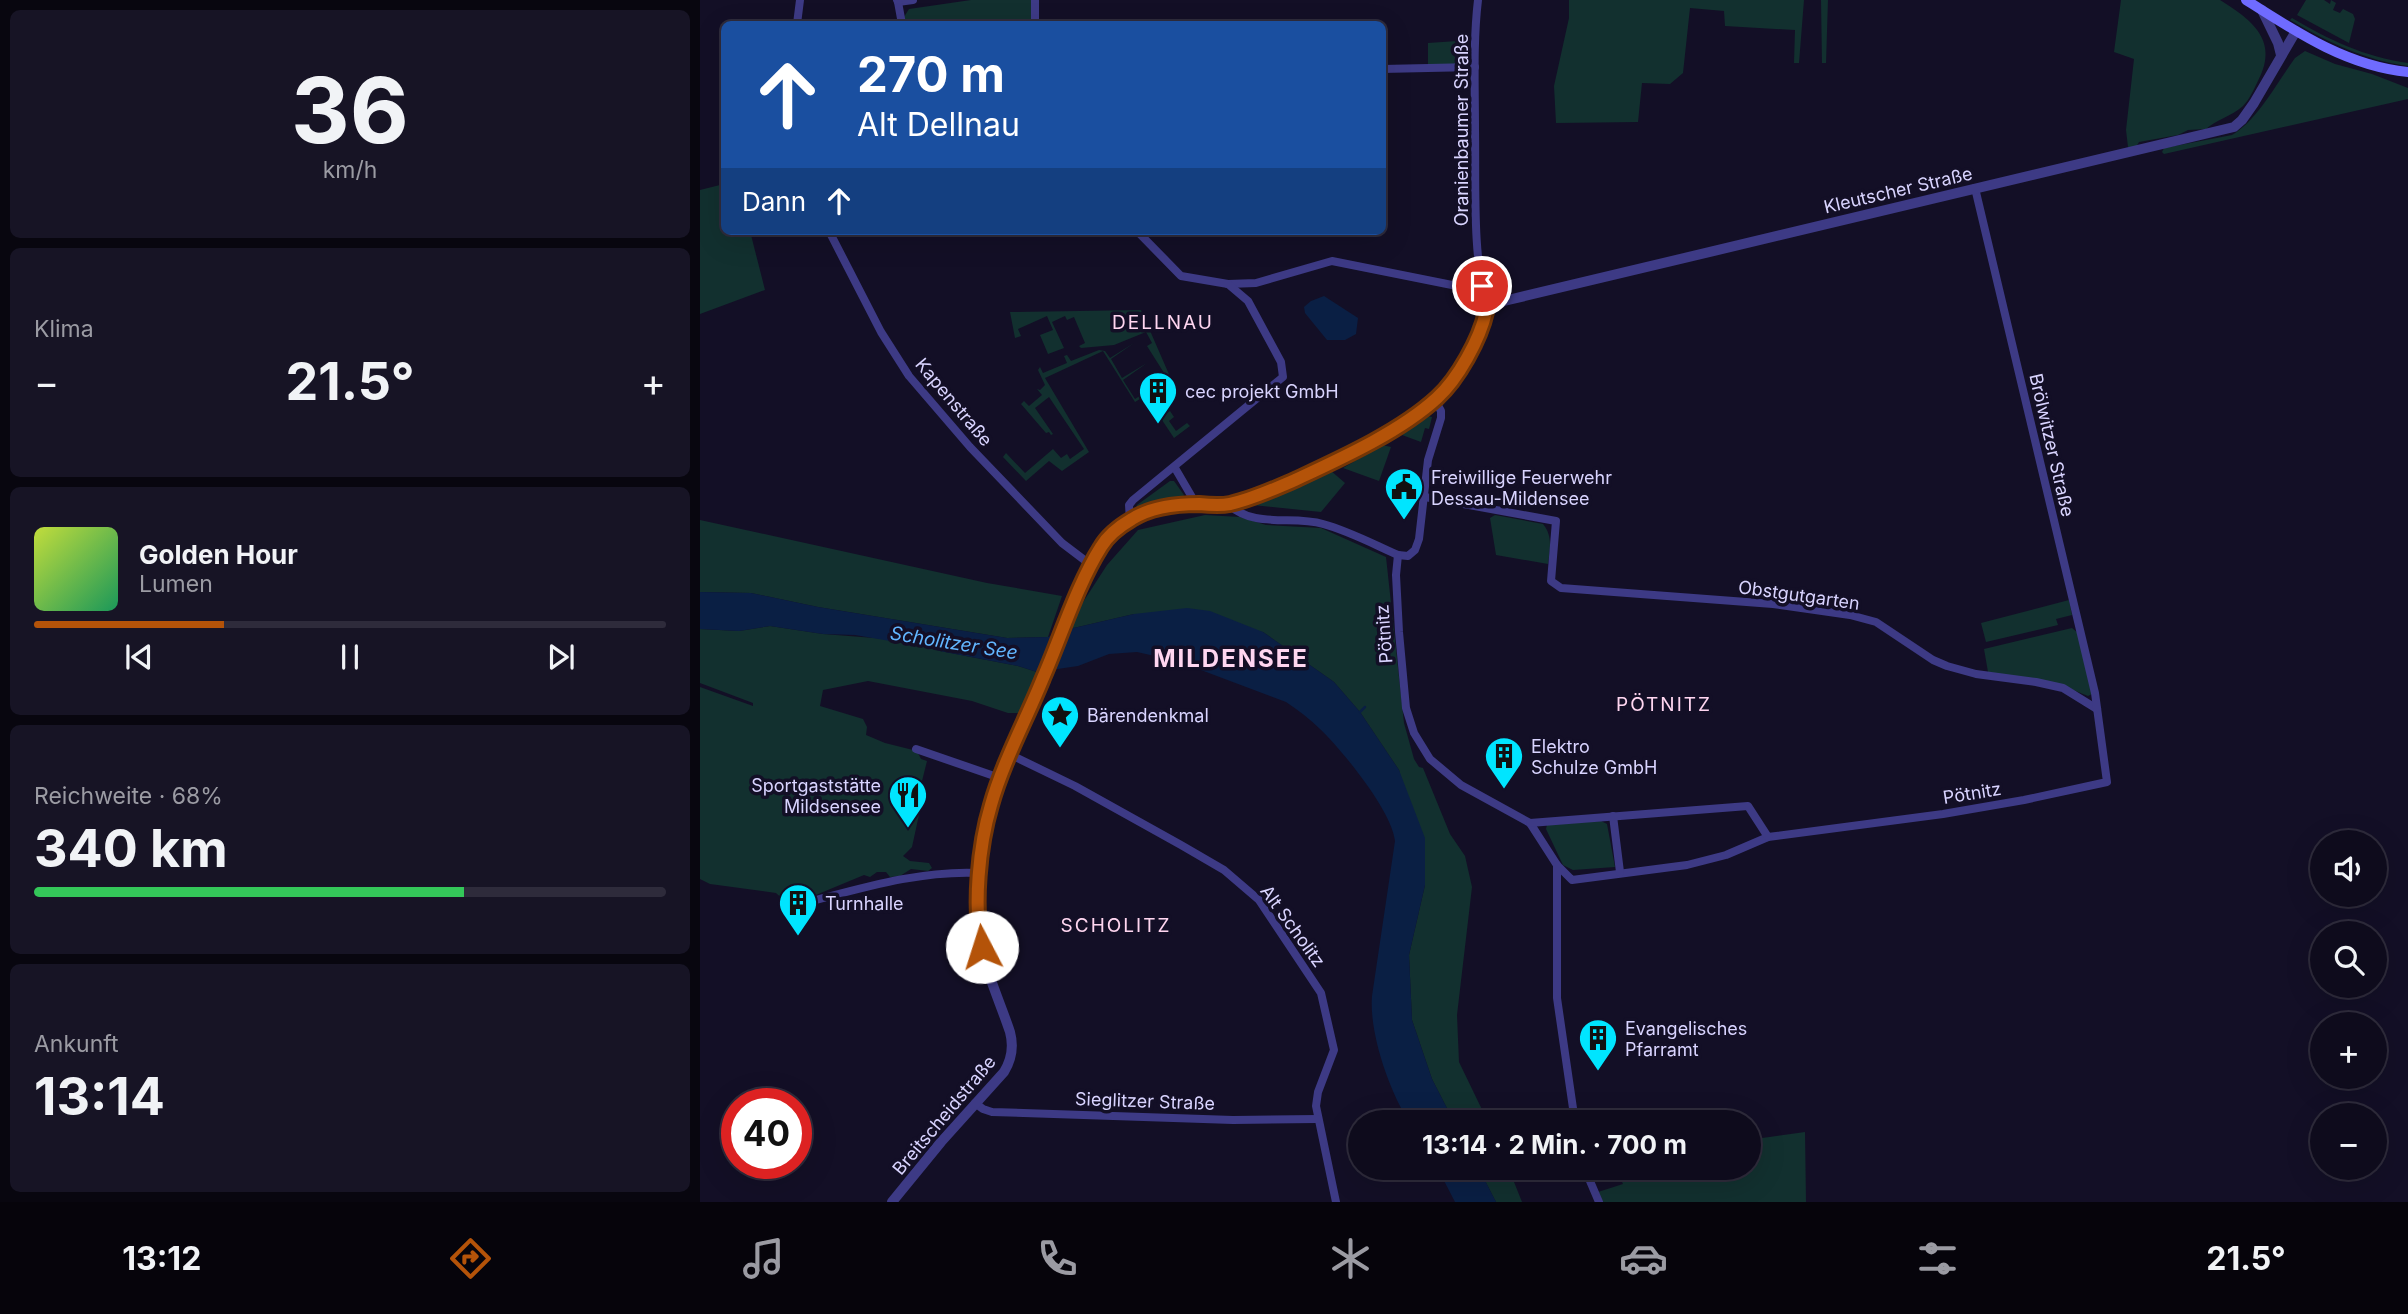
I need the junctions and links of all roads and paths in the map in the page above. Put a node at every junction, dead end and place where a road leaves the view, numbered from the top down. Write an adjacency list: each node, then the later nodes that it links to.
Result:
1 (800, 0): 8 (street)
2 (913, 0): 6 (street)
3 (1035, 0): 10 (street)
4 (1478, 0): 13 (street, Oranienbaumer Straße)
5 (2246, 0): 7 (main road)
6 (897, 1): 9 (street)
7 (2262, 10): 11 (main road); 12 (street)
8 (797, 21)
9 (901, 21)
10 (1035, 21)
11 (2296, 31): 12 (street, Kleutscher Straße); 15 (main road)
12 (2281, 55): 16 (street, Kleutscher Straße)
13 (1475, 67): 14 (street); 21 (street, Oranienbaumer Straße)
14 (1386, 69)
15 (2408, 72)
16 (1975, 188): 23 (street, Kleutscher Straße); 32 (street, Brölwitzer Straße)
17 (830, 235): 31 (street, Kapenstraße)
18 (1141, 235): 20 (street)
19 (1256, 283): 20 (street); 21 (street); 22 (street)
20 (1228, 284): 22 (street)
21 (1482, 286): 23 (street, Oranienbaumer Straße)
22 (1248, 301): 25 (street)
23 (1487, 310): 24 (street)
24 (1435, 400): 26 (street); 28 (street)
25 (1175, 468): 27 (street); 29 (street)
26 (1425, 497): 30 (street); 32 (street, Obstgutgarten)
27 (1196, 504): 28 (street); 29 (street)
28 (1228, 504): 30 (street)
29 (1130, 520): 31 (street, Breitscheidstraße)
30 (1398, 555): 37 (street, Pötnitz)
31 (1091, 565): 34 (street, Breitscheidstraße)
32 (2097, 709): 38 (street, Pötnitz)
33 (916, 749): 35 (street)
34 (1010, 755): 35 (street, Breitscheidstraße); 45 (street, Alt Scholitz)
35 (1000, 778): 41 (street, Breitscheidstraße)
36 (1613, 816): 37 (street); 38 (street); 40 (street)
37 (1530, 823): 39 (street, Pötnitz)
38 (1768, 837): 40 (street, Pötnitz)
39 (1557, 865): 40 (street, Pötnitz); 44 (street)
40 (1620, 872)
41 (980, 873): 42 (street); 43 (street, Breitscheidstraße)
42 (816, 900)
43 (975, 1103): 45 (street, Sieglitzer Straße); 47 (street, Breitscheidstraße)
44 (1573, 1110)
45 (1317, 1119): 48 (street, Alt Scholitz)
46 (1590, 1180): 49 (street)
47 (892, 1202)
48 (1336, 1202)
49 (1600, 1202)

